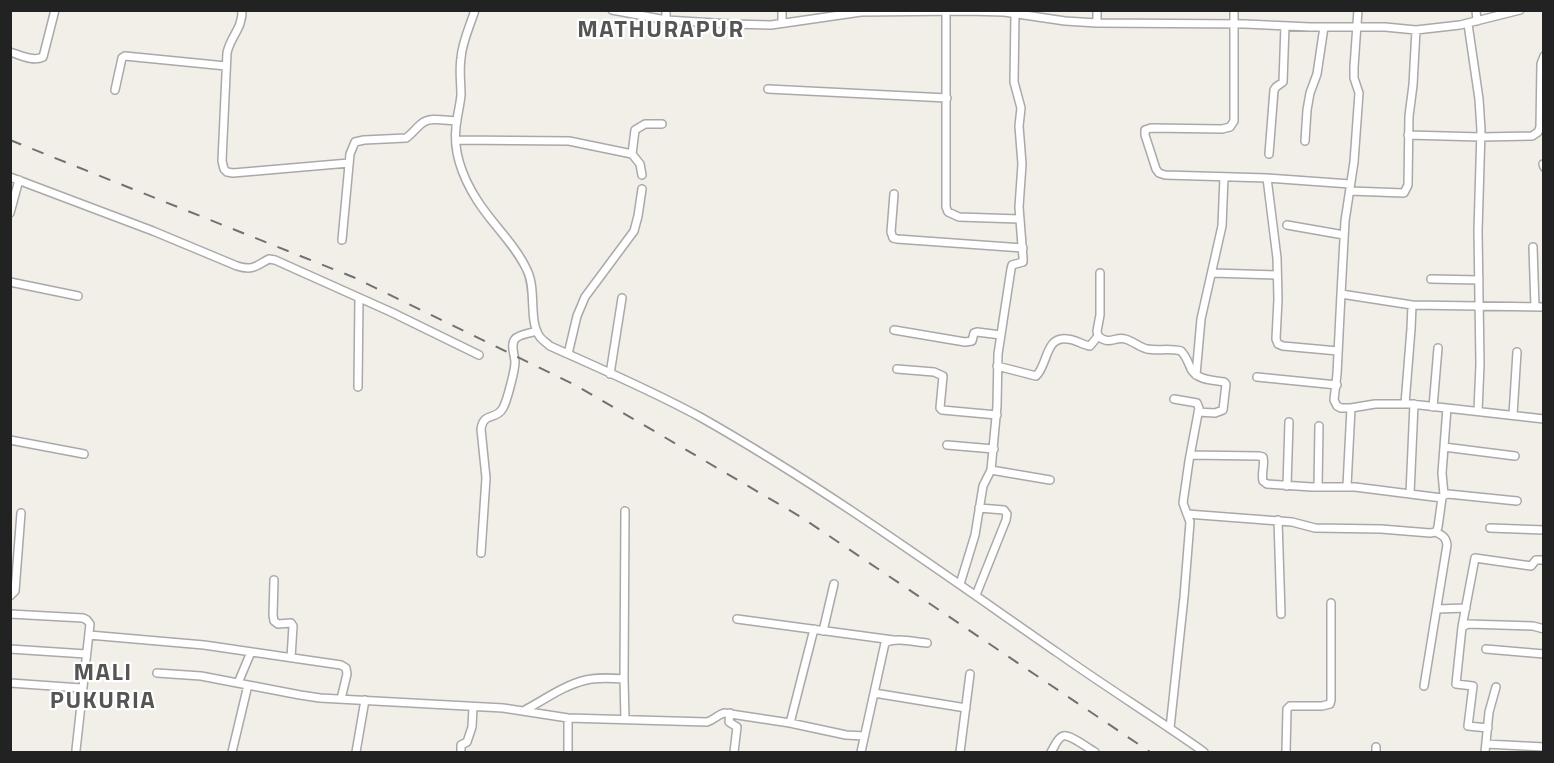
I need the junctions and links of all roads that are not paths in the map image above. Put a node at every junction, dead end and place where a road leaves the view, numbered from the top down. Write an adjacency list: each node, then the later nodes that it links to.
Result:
1 (55, 10): 27 (street)
2 (242, 10): 29 (street)
3 (476, 10): 33 (street)
4 (612, 10): 17 (street)
5 (666, 10): 17 (street)
6 (782, 10): 19 (street)
7 (1049, 10): 16 (street)
8 (1097, 10): 20 (street)
9 (1234, 10): 21 (street)
10 (1359, 10): 25 (street)
11 (1476, 10): 18 (street)
12 (1520, 10): 18 (street)
13 (882, 11): 14 (street); 19 (street)
14 (948, 11): 15 (street); 32 (street)
15 (1015, 14): 16 (street); 51 (street)
16 (1051, 19): 20 (street)
17 (666, 20): 19 (street)
18 (1477, 21): 22 (street)
19 (782, 23)
20 (1097, 23): 21 (street)
21 (1233, 24): 23 (street); 44 (street)
22 (1468, 24): 26 (street); 36 (street)
23 (1285, 26): 24 (street); 40 (street)
24 (1324, 27): 25 (street); 38 (street)
25 (1357, 27): 26 (street); 47 (street)
26 (1416, 30): 35 (street)
27 (10, 52)
28 (1544, 56): 36 (street)
29 (226, 66): 31 (street); 41 (street)
30 (768, 89): 32 (street)
31 (115, 90)
32 (947, 98): 51 (street)
33 (457, 121): 37 (street); 41 (street)
34 (662, 123): 39 (street)
35 (1408, 135): 36 (street); 47 (street)
36 (1481, 137): 61 (street)
37 (456, 140): 39 (street); 71 (street)
38 (1305, 141)
39 (632, 154): 42 (street)
40 (1269, 154)
41 (349, 163): 54 (street)
42 (642, 175)
43 (10, 177): 46 (street)
44 (1224, 177): 45 (street); 58 (street)
45 (1267, 178): 47 (street); 59 (street)
46 (19, 180): 50 (street); 65 (street)
47 (1350, 187): 53 (street)
48 (642, 189): 77 (street)
49 (894, 194): 56 (street)
50 (10, 213)
51 (1019, 219): 56 (street)
52 (1287, 225): 53 (street)
53 (1344, 235): 63 (street)
54 (342, 240)
55 (1533, 247): 69 (street)
56 (1023, 248): 72 (street)
57 (1100, 273): 73 (street)
58 (1212, 273): 59 (street); 82 (street)
59 (1277, 275): 75 (street)
60 (1431, 279): 61 (street)
61 (1479, 280): 68 (street)
62 (10, 282): 64 (street)
63 (1341, 294): 67 (street); 75 (street)
64 (78, 296)
65 (359, 297): 78 (street); 85 (street)
66 (622, 298): 81 (street)
67 (1412, 305): 68 (street); 87 (street)
68 (1479, 307): 69 (street); 92 (street)
69 (1539, 307)
70 (894, 330): 72 (street)
71 (537, 331): 77 (street); 122 (street)
72 (1000, 335): 79 (street)
73 (1098, 336): 79 (street); 82 (street)
74 (1438, 348): 89 (street)
75 (1338, 351): 84 (street)
76 (1517, 352): 95 (street)
77 (568, 354): 81 (street)
78 (479, 355)
79 (997, 366): 94 (street)
80 (897, 369): 94 (street)
81 (610, 374): 126 (street)
82 (1196, 375): 93 (street)
83 (1257, 377): 84 (street)
84 (1337, 385): 90 (street)
85 (358, 387)
86 (1174, 399): 93 (street)
87 (1405, 404): 88 (street); 90 (street)
88 (1414, 404): 89 (street); 111 (street)
89 (1433, 407): 91 (street)
90 (1351, 408): 109 (street)
91 (1447, 408): 92 (street); 101 (street)
92 (1478, 411): 95 (street)
93 (1198, 412): 104 (street)
94 (997, 415): 102 (street)
95 (1513, 415): 96 (street)
96 (1544, 419)
97 (1289, 422): 108 (street)
98 (1319, 426): 110 (street)
99 (10, 440): 103 (street)
100 (947, 445): 102 (street)
101 (1444, 447): 105 (street); 112 (street)
102 (994, 449): 106 (street)
103 (84, 454)
104 (1190, 455): 108 (street); 117 (street)
105 (1515, 456)
106 (991, 470): 107 (street); 114 (street)
107 (1050, 480)
108 (1287, 486): 110 (street)
109 (1347, 486): 110 (street); 111 (street)
110 (1318, 487)
111 (1410, 494): 112 (street)
112 (1443, 496): 113 (street); 121 (street)
113 (1517, 501)
114 (980, 508): 126 (street); 127 (street)
115 (625, 511): 150 (street)
116 (21, 513): 128 (street)
117 (1187, 514): 118 (street); 167 (street)
118 (1278, 520): 121 (street); 133 (street)
119 (1490, 528): 120 (street)
120 (1544, 530)
121 (1436, 532): 131 (street)
122 (481, 553)
123 (1544, 560): 130 (street)
124 (274, 580): 147 (street)
125 (834, 584): 138 (street)
126 (960, 584): 127 (street)
127 (976, 595): 167 (street)
128 (10, 597)
129 (1331, 603): 183 (street)
130 (1466, 608): 131 (street); 135 (street)
131 (1437, 609): 154 (street)
132 (10, 614): 139 (street)
133 (1281, 614)
134 (737, 619): 136 (street)
135 (1462, 627): 137 (street); 168 (street)
136 (814, 629): 138 (street); 166 (street)
137 (1544, 629)
138 (823, 631): 140 (street)
139 (89, 634): 144 (street); 145 (street)
140 (893, 640): 141 (street); 157 (street)
141 (927, 643)
142 (10, 649): 145 (street)
143 (1486, 649): 146 (street)
144 (251, 652): 147 (street); 152 (street)
145 (86, 654): 156 (street)
146 (1544, 654)
147 (291, 658): 158 (street)
148 (157, 673): 152 (street)
149 (970, 674): 161 (street)
150 (624, 679): 162 (street); 165 (street)
151 (10, 683): 156 (street)
152 (238, 683): 153 (street)
153 (248, 685): 158 (street); 173 (street)
154 (1424, 686)
155 (1496, 687): 168 (street)
156 (81, 688): 172 (street)
157 (874, 693): 161 (street); 169 (street)
158 (340, 699): 159 (street)
159 (365, 700): 160 (street); 174 (street)
160 (473, 707): 162 (street); 175 (street)
161 (966, 708): 179 (street)
162 (525, 710): 164 (street)
163 (730, 713): 165 (street); 166 (street); 177 (street)
164 (568, 718): 165 (street); 176 (street)
165 (626, 719)
166 (790, 723): 169 (street)
167 (1170, 728): 182 (street)
168 (1488, 728): 171 (street)
169 (864, 736): 178 (street)
170 (1544, 747): 171 (street)
171 (1485, 748)
172 (76, 750)
173 (232, 753)
174 (356, 753)
175 (461, 753)
176 (568, 753)
177 (734, 753)
178 (861, 753)
179 (960, 753)
180 (1051, 753): 181 (street)
181 (1095, 753)
182 (1204, 753)
183 (1286, 753)

